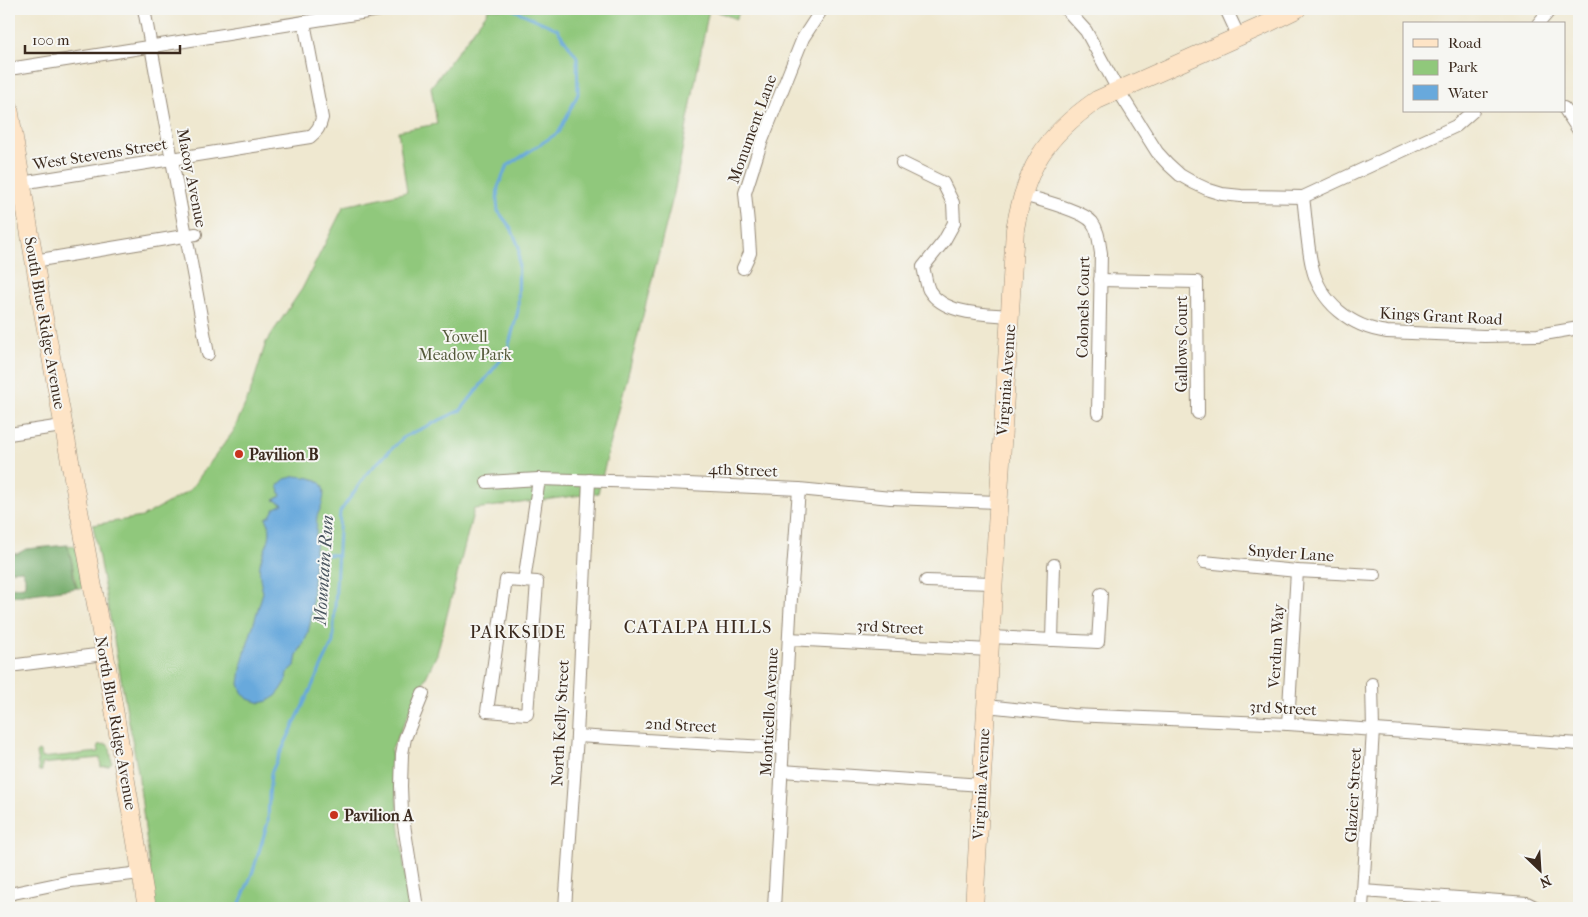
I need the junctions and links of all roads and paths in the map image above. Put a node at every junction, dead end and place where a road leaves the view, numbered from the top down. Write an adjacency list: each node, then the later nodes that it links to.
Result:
1 (144, 9): 11 (street, Macoy Avenue)
2 (386, 9): 8 (street)
3 (822, 9): 25 (street, Monument Lane)
4 (1066, 9): 13 (street)
5 (1226, 9): 10 (street)
6 (1297, 9): 10 (street, Virginia Avenue)
7 (1553, 9): 9 (street)
8 (304, 22): 11 (street); 18 (street, West Stevens Street)
9 (1540, 22)
10 (1239, 36): 13 (street, Virginia Avenue)
11 (151, 46): 12 (street); 18 (street, Macoy Avenue)
12 (9, 69)
13 (1118, 90): 21 (street, Virginia Avenue); 22 (street)
14 (9, 108): 20 (street, South Blue Ridge Avenue)
15 (1566, 111): 17 (street)
16 (1472, 112): 22 (street)
17 (1579, 130)
18 (172, 159): 20 (street, West Stevens Street); 23 (street, Macoy Avenue)
19 (902, 163): 27 (street)
20 (21, 183): 24 (street, South Blue Ridge Avenue)
21 (1023, 195): 26 (street, Colonels Court); 27 (street, Virginia Avenue)
22 (1303, 197): 28 (street, Kings Grant Road)
23 (191, 234): 24 (street); 29 (street, Macoy Avenue)
24 (34, 261): 32 (street, South Blue Ridge Avenue)
25 (742, 268)
26 (1100, 280): 30 (street, Colonels Court); 31 (street, Gallows Court)
27 (1010, 316): 38 (street, Virginia Avenue)
28 (1579, 328)
29 (208, 354)
30 (1098, 413)
31 (1198, 413)
32 (62, 426): 33 (street); 39 (street, South Blue Ridge Avenue)
33 (9, 434)
34 (539, 479): 35 (street, 4th Street); 36 (street, 4th Street); 44 (street)
35 (589, 480): 37 (street, 4th Street); 58 (street, North Kelly Street)
36 (487, 482)
37 (799, 488): 38 (street, 4th Street); 48 (street, Monticello Avenue)
38 (998, 502): 46 (street, Virginia Avenue)
39 (84, 537): 51 (street, North Blue Ridge Avenue)
40 (1204, 562): 42 (street, Snyder Lane)
41 (1054, 565): 49 (street)
42 (1297, 571): 43 (street, Snyder Lane); 56 (street, Verdun Way)
43 (1375, 575)
44 (524, 582): 44 (street)
45 (926, 582): 46 (street)
46 (993, 583): 50 (street, Virginia Avenue)
47 (1101, 594): 49 (street, 3rd Street)
48 (789, 638): 50 (street, 3rd Street); 60 (street, Monticello Avenue)
49 (1052, 640): 50 (street, 3rd Street)
50 (989, 643): 55 (street, Virginia Avenue)
51 (104, 654): 52 (street); 63 (street, North Blue Ridge Avenue)
52 (9, 666)
53 (1372, 684): 57 (street, Glazier Street)
54 (423, 694): 67 (street)
55 (986, 706): 56 (street, 3rd Street); 62 (street, Virginia Avenue)
56 (1288, 724): 57 (street, 3rd Street)
57 (1373, 730): 59 (street, 3rd Street); 64 (street, Glazier Street)
58 (577, 736): 60 (street, 2nd Street); 68 (street, North Kelly Street)
59 (1579, 744)
60 (783, 748): 61 (street, Monticello Avenue)
61 (782, 771): 62 (street); 69 (street, Monticello Avenue)
62 (982, 785): 70 (street, Virginia Avenue)
63 (141, 873): 65 (street); 66 (street, North Blue Ridge Avenue)
64 (1363, 891): 71 (street, Glazier Street); 72 (street)
65 (9, 894)
66 (148, 908)
67 (417, 908)
68 (565, 908)
69 (774, 908)
70 (974, 908)
71 (1362, 908)
72 (1538, 908)

